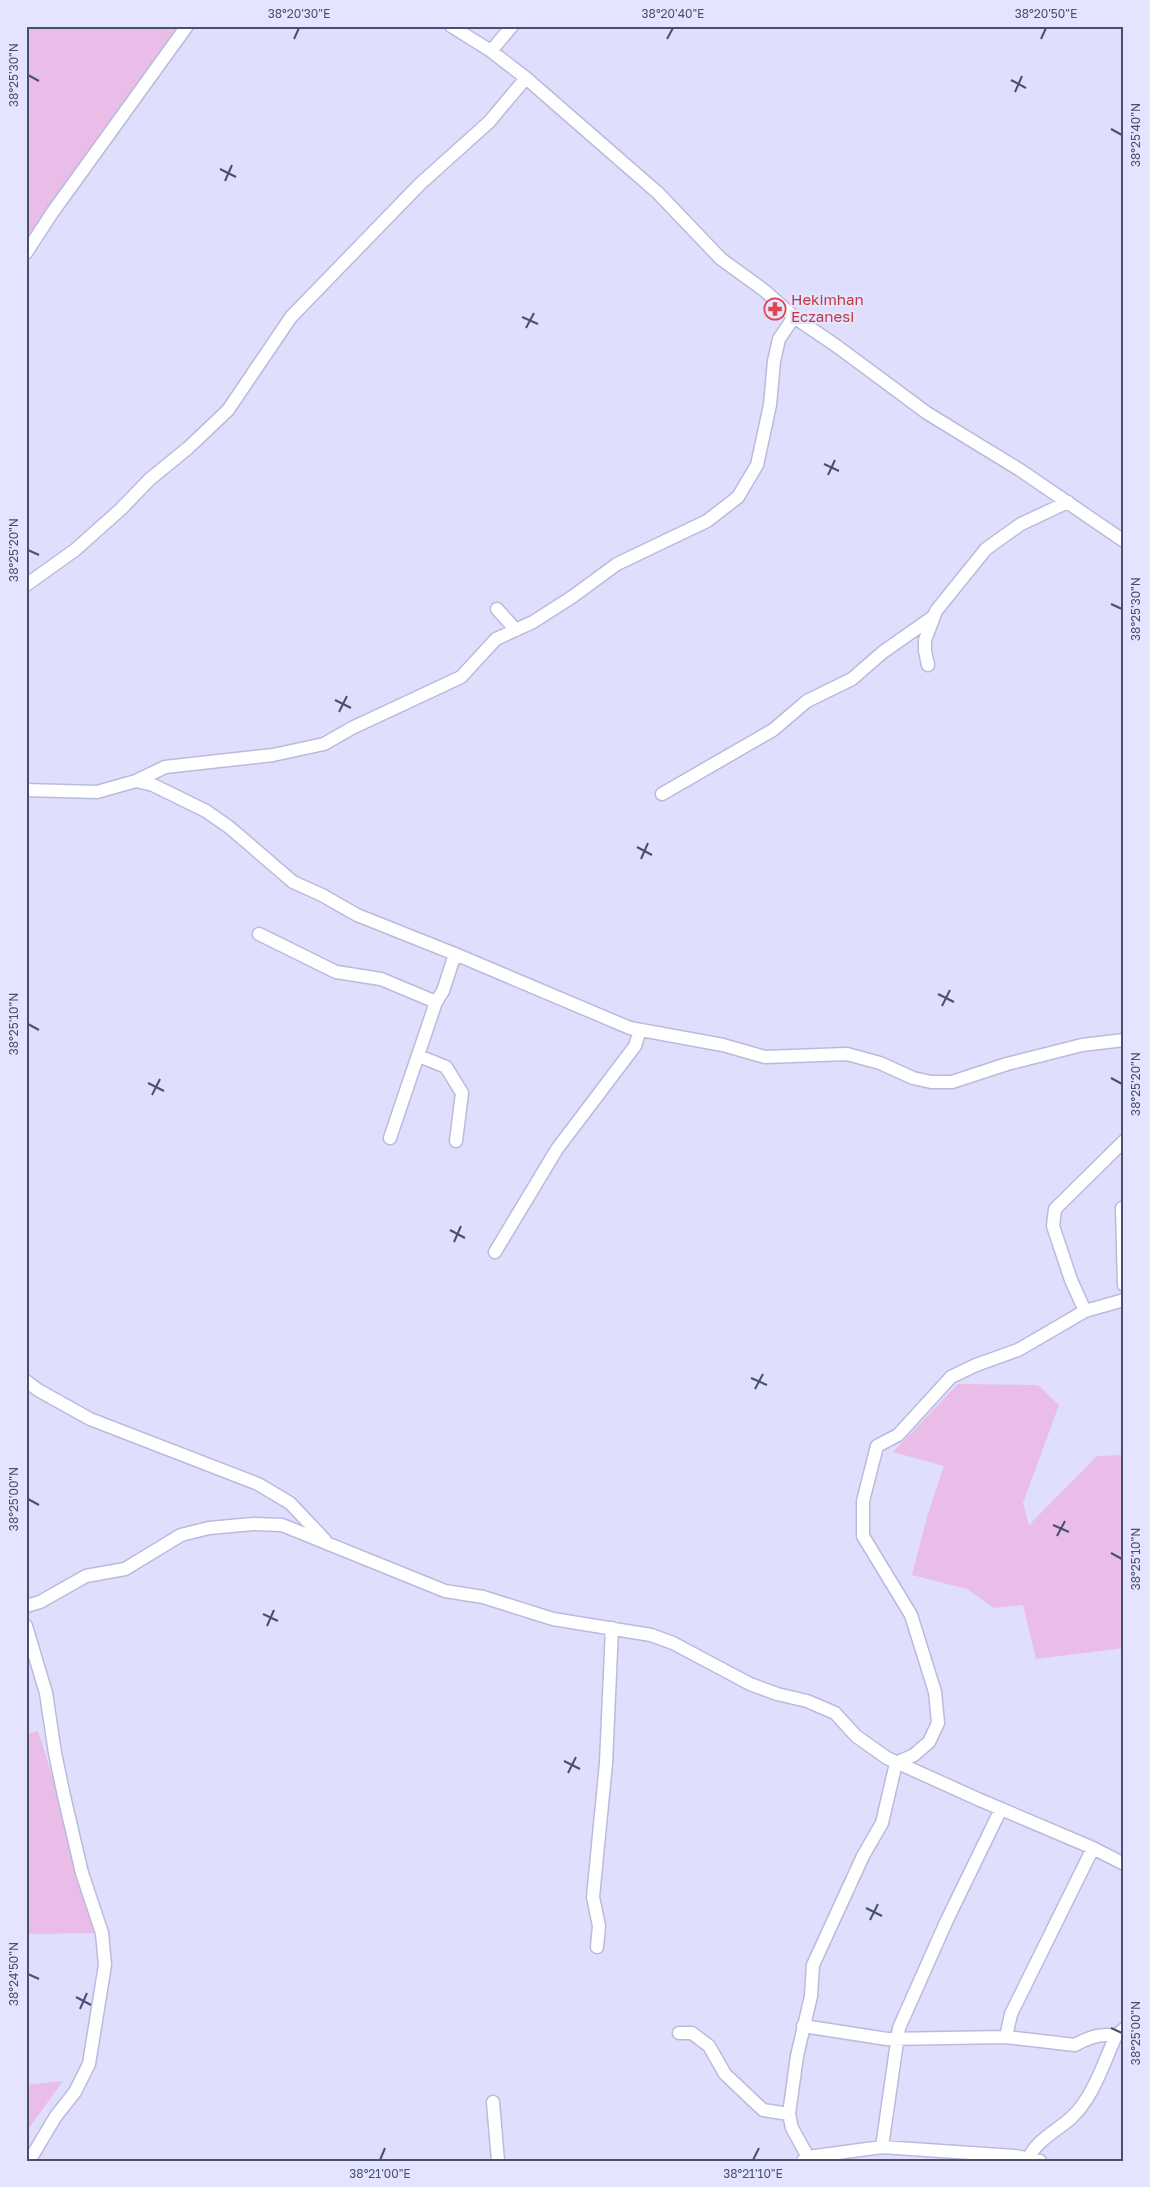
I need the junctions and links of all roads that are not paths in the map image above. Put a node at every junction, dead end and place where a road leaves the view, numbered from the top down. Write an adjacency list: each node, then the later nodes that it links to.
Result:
1 (187, 26): 6 (street)
2 (451, 26): 4 (street)
3 (512, 26): 4 (street)
4 (491, 51): 5 (street)
5 (526, 78): 7 (street); 10 (street)
6 (26, 253)
7 (794, 317): 8 (street); 13 (street)
8 (1068, 502): 9 (street); 12 (street)
9 (1124, 541)
10 (26, 585)
11 (497, 609): 13 (street)
12 (933, 616): 14 (street); 18 (street)
13 (516, 630): 15 (street)
14 (928, 665)
15 (136, 781): 17 (street); 21 (street)
16 (26, 790): 17 (street)
17 (53, 792): 19 (street)
18 (662, 794)
19 (26, 799)
20 (259, 934): 22 (street)
21 (456, 954): 22 (street); 23 (street)
22 (436, 1002): 25 (street)
23 (640, 1030): 24 (street); 30 (street)
24 (1124, 1040)
25 (419, 1056): 26 (street); 28 (street)
26 (390, 1138)
27 (1124, 1140): 33 (street)
28 (456, 1141)
29 (1122, 1208): 31 (street)
30 (495, 1252)
31 (1124, 1285)
32 (1124, 1300): 33 (street)
33 (1085, 1310): 39 (street)
34 (26, 1381): 35 (street)
35 (329, 1544): 36 (street); 38 (street)
36 (26, 1606)
37 (26, 1626): 54 (street)
38 (612, 1628): 39 (street); 43 (street)
39 (896, 1763): 40 (street); 44 (street)
40 (1001, 1809): 41 (street); 48 (street)
41 (1092, 1848): 42 (street); 47 (street)
42 (1124, 1864)
43 (597, 1947)
44 (803, 2026): 48 (street); 50 (street)
45 (1120, 2032): 47 (street); 53 (street)
46 (679, 2033): 50 (street)
47 (1006, 2037): 48 (street)
48 (896, 2039): 51 (street)
49 (493, 2102): 55 (street)
50 (789, 2114): 52 (street)
51 (882, 2147): 52 (street); 53 (street)
52 (806, 2159)
53 (1032, 2160)
54 (29, 2161)
55 (498, 2161)

